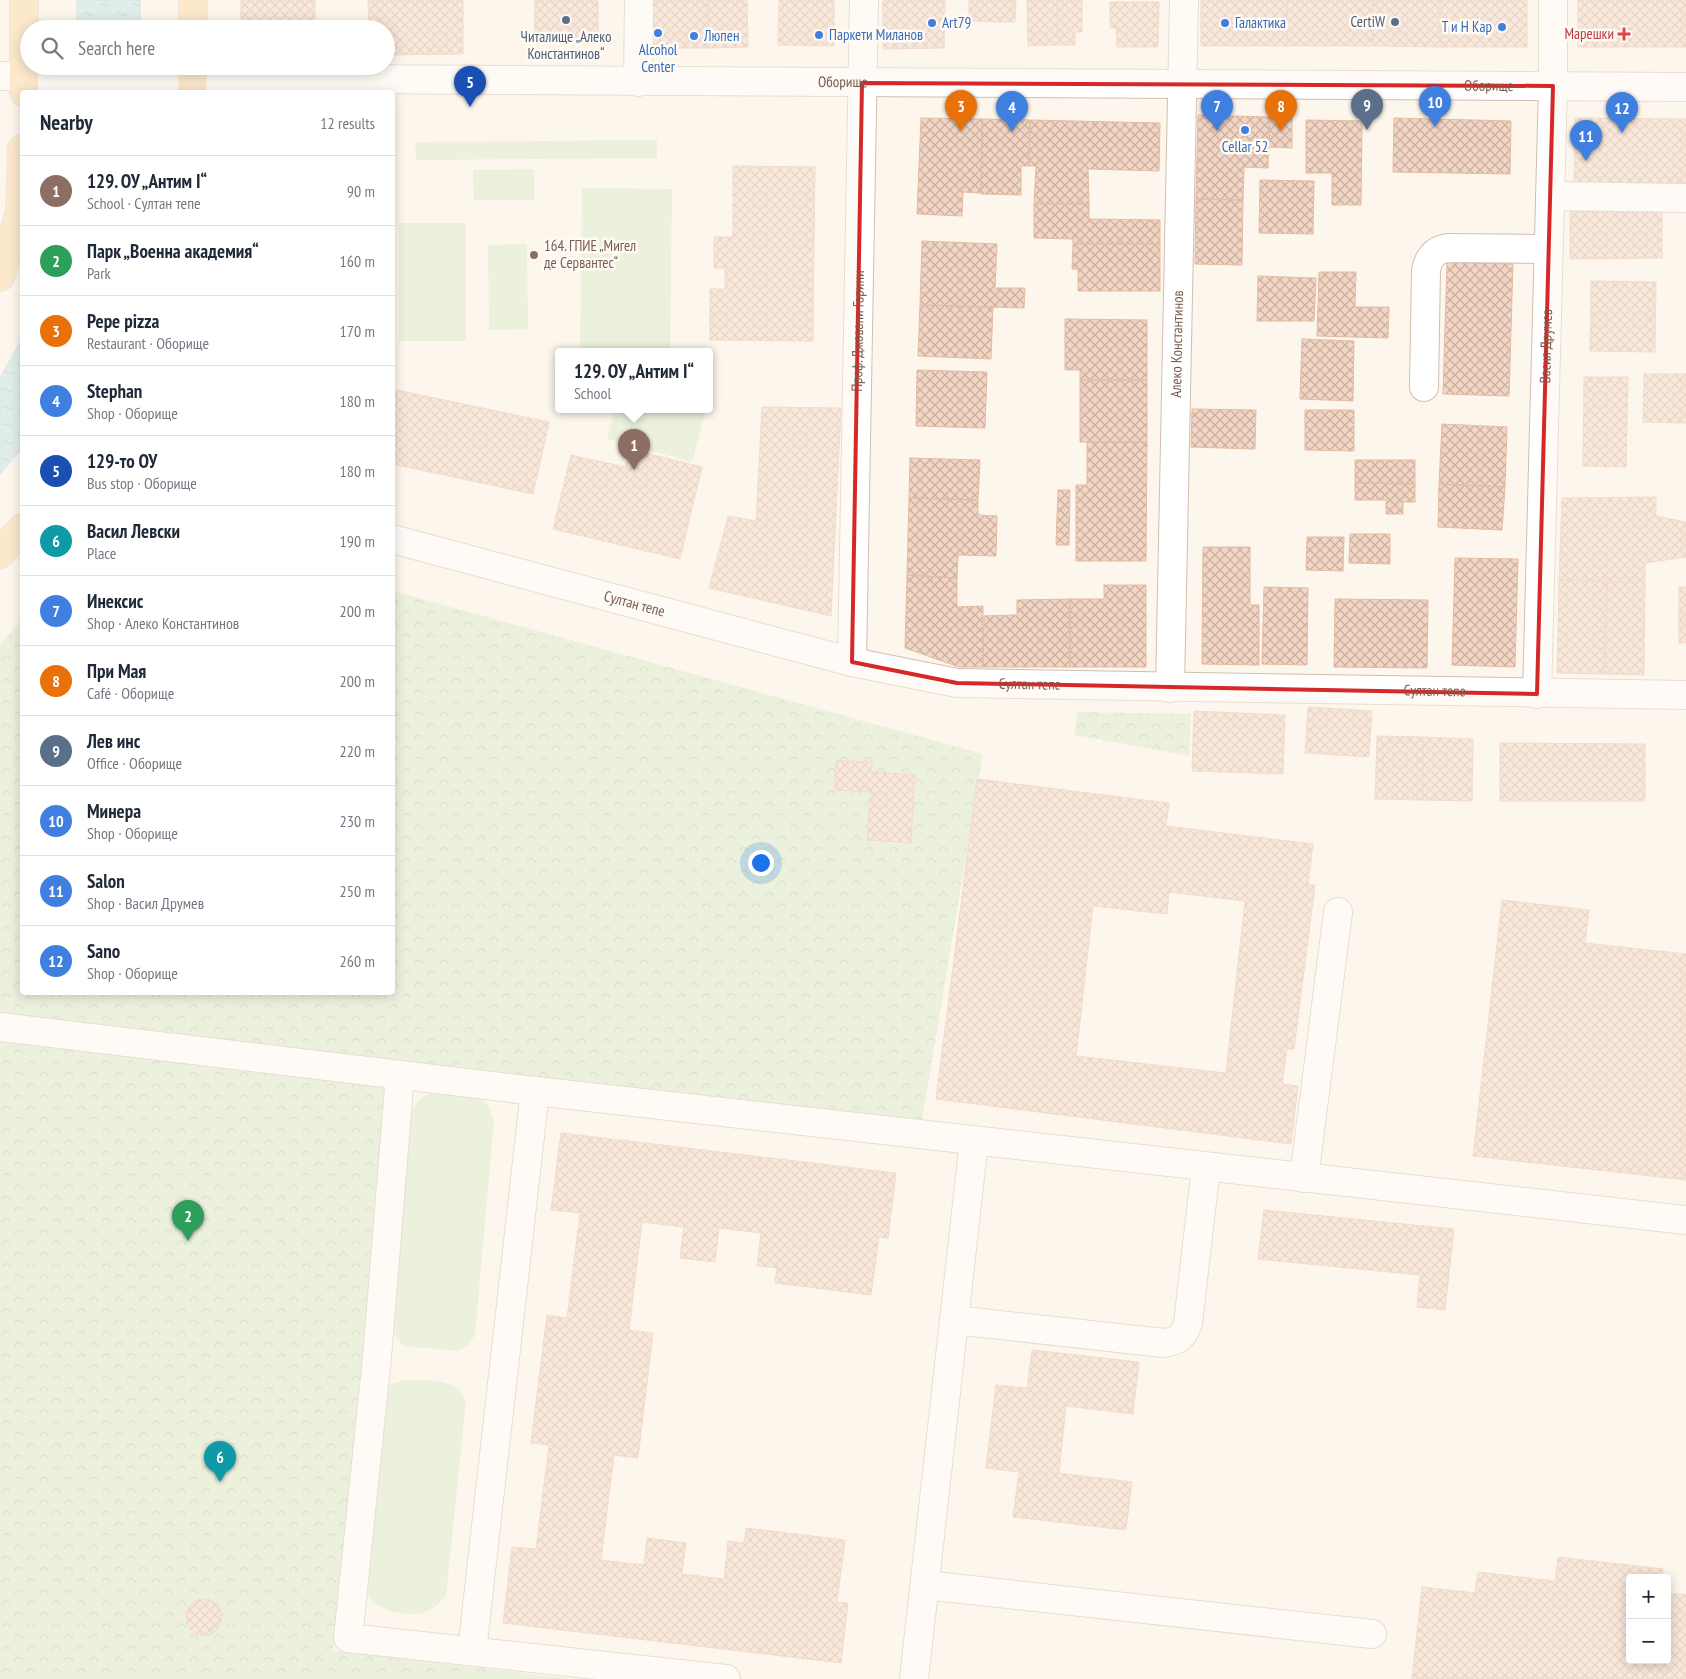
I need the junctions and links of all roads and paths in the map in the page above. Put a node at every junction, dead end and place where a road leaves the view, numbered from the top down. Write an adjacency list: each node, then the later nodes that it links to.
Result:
1 (24, 0): 7 (main road)
2 (193, 0): 8 (main road)
3 (639, 0): 12 (street)
4 (864, 0): 13 (street, Проф. Джовани Горини)
5 (1184, 0): 14 (street, Алеко Константинов)
6 (1553, 0): 15 (street, Васил Друмев)
7 (22, 20)
8 (193, 20)
9 (20, 41): 11 (main road)
10 (192, 79): 11 (street, Оборище, bridge); 12 (street, Оборище)
11 (16, 82)
12 (638, 82): 13 (street, Оборище)
13 (862, 83): 14 (street, Оборище); 26 (street, Проф. Джовани Горини)
14 (1182, 85): 15 (street, Оборище); 27 (street, Алеко Константинов)
15 (1553, 86): 16 (street, Оборище); 17 (street, Васил Друмев)
16 (1686, 87)
17 (1550, 196): 18 (street); 20 (street, Васил Друмев)
18 (1686, 198)
19 (20, 213): 21 (main road)
20 (1548, 249): 22 (street); 28 (street, Васил Друмев)
21 (0, 277)
22 (1424, 387)
23 (20, 530): 25 (main road)
24 (395, 540): 26 (street, Султан тепе)
25 (0, 554)
26 (852, 662): 27 (street, Султан тепе)
27 (1170, 688): 28 (street, Султан тепе)
28 (1537, 694): 29 (street, Султан тепе)
29 (1686, 695)
30 (1338, 912): 36 (street)
31 (0, 1027): 32 (street)
32 (400, 1074): 33 (street); 41 (street)
33 (535, 1091): 34 (street); 41 (street)
34 (974, 1141): 35 (street); 38 (street)
35 (1206, 1168): 36 (street); 38 (street)
36 (1304, 1178): 37 (street)
37 (1686, 1220)
38 (954, 1320): 39 (street)
39 (925, 1585): 40 (street); 43 (street)
40 (1372, 1634)
41 (472, 1651): 42 (street)
42 (726, 1679)
43 (914, 1679)

